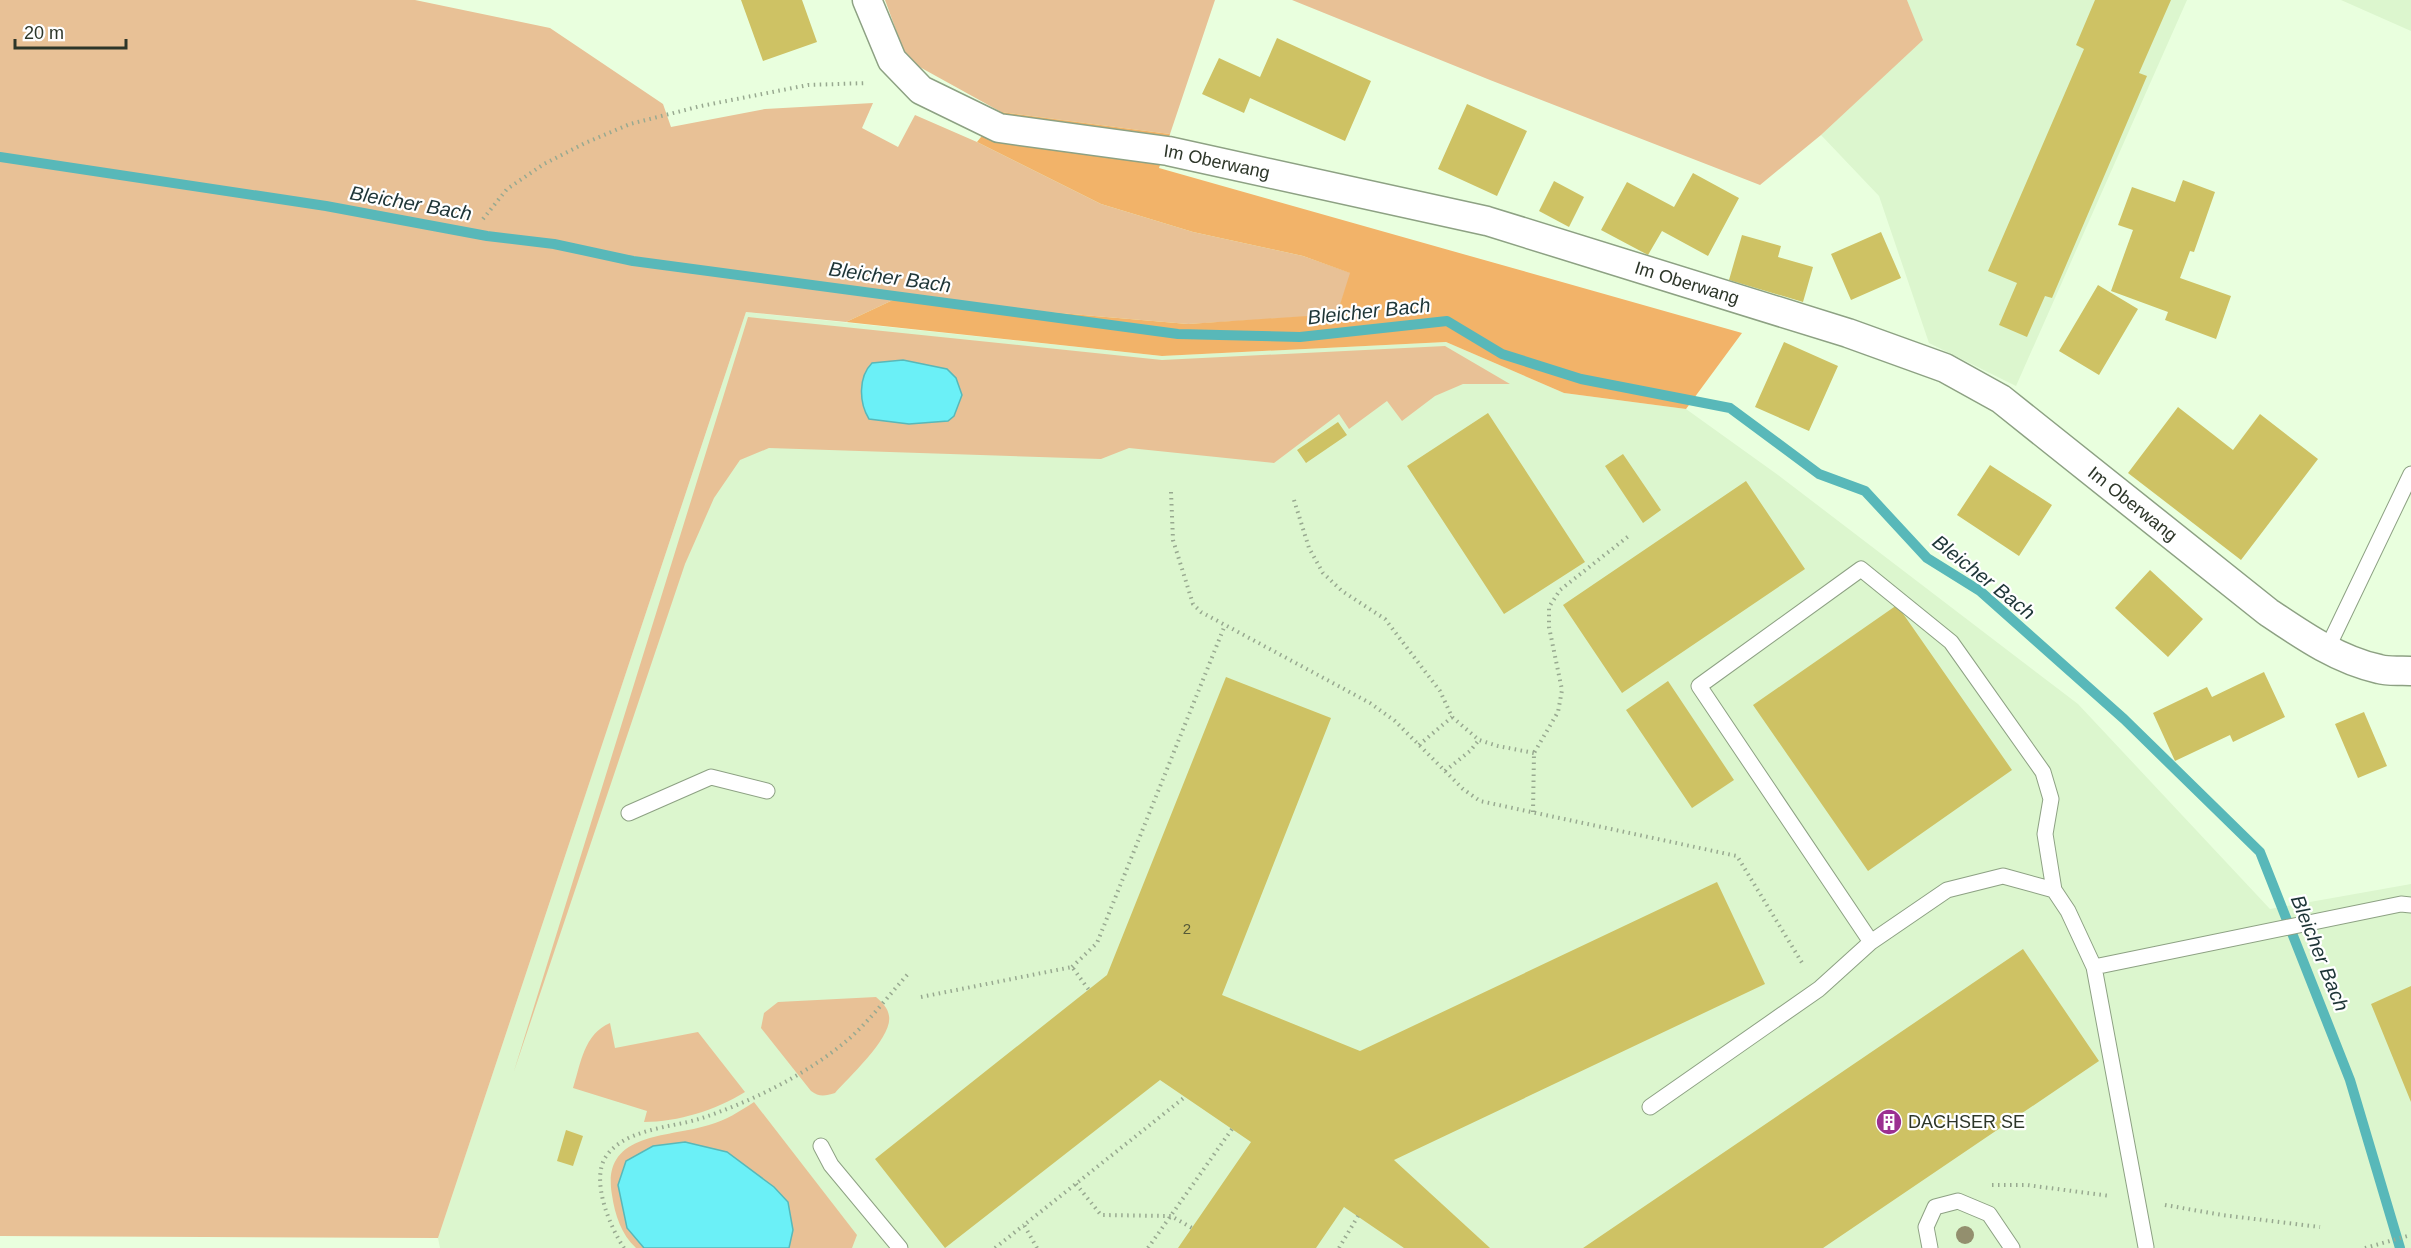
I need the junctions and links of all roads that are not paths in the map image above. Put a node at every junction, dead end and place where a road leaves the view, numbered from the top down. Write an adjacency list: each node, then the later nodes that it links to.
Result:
1 (867, 0): 3 (street, Im Oberwang)
2 (2411, 474): 3 (lane)
3 (2327, 649): 4 (street, Im Oberwang)
4 (2411, 671)
5 (767, 791): 6 (lane)
6 (629, 813)
7 (2054, 890): 9 (lane); 9 (lane); 10 (lane)
8 (2411, 905): 10 (lane)
9 (1871, 942): 11 (lane)
10 (2094, 967): 17 (lane)
11 (1650, 1107)
12 (821, 1146): 13 (lane)
13 (900, 1248)
14 (1930, 1248): 15 (lane)
15 (2012, 1248)
16 (2133, 1248): 17 (lane)
17 (2146, 1248)

